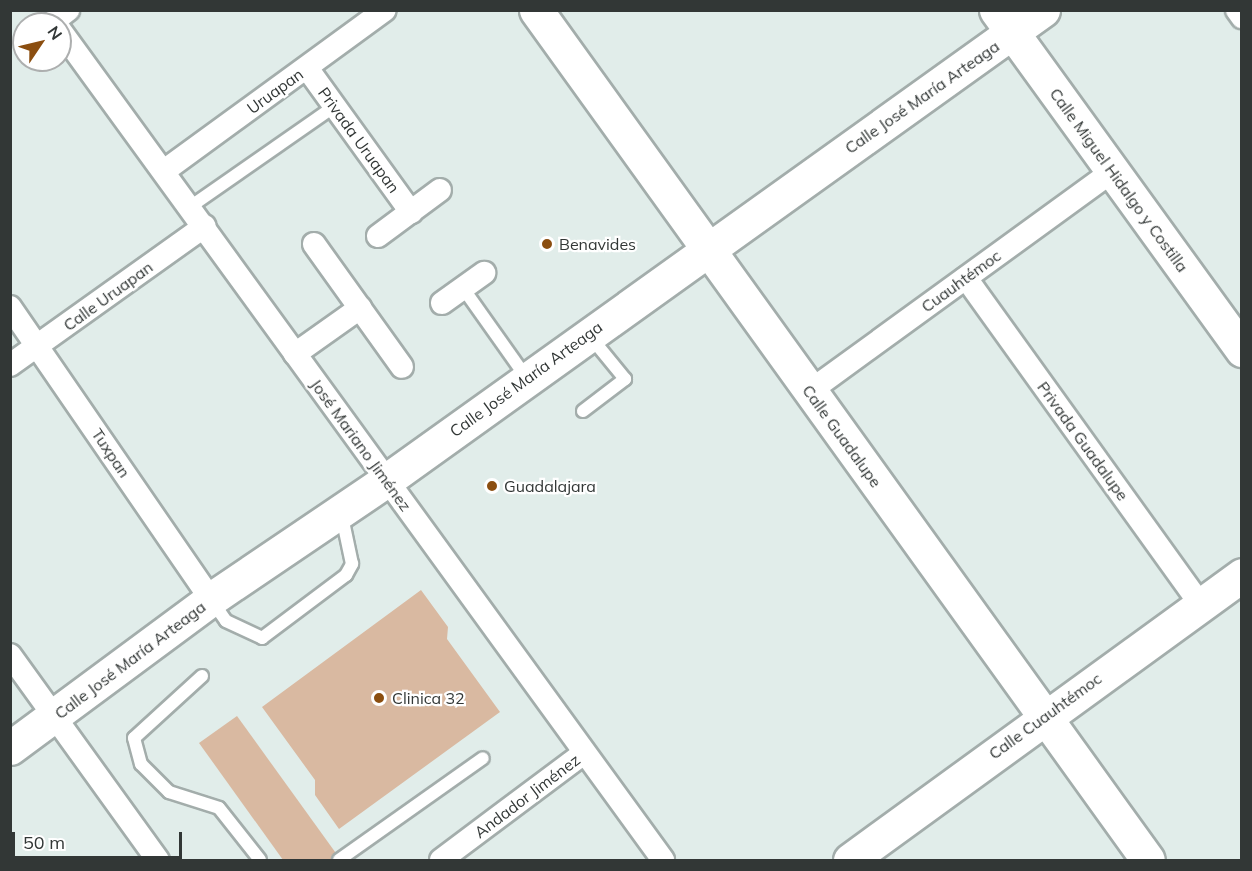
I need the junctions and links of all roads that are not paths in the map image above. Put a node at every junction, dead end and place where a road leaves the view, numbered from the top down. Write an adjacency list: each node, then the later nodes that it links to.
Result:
1 (384, 10): 8 (street, Uruapan)
2 (536, 10): 18 (street, Calle Guadalupe)
3 (1043, 10): 6 (street, Calle José María Arteaga)
4 (1237, 10): 5 (street)
5 (1242, 17)
6 (1004, 22): 11 (street, Calle Miguel Hidalgo y Costilla); 18 (street, Calle José María Arteaga)
7 (72, 40): 10 (street, José Mariano Jiménez)
8 (307, 68): 9 (street, Privada Uruapan); 10 (street, Uruapan)
9 (335, 106): 13 (lane); 14 (street, Privada Uruapan)
10 (164, 171): 13 (street, José Mariano Jiménez)
11 (1113, 171): 20 (street, Cuauhtémoc); 27 (street, Calle Miguel Hidalgo y Costilla)
12 (440, 190): 14 (street)
13 (190, 207): 15 (street, José Mariano Jiménez)
14 (411, 212): 16 (street)
15 (205, 226): 26 (street, Calle Uruapan); 28 (street, José Mariano Jiménez)
16 (378, 236)
17 (314, 244): 24 (street)
18 (709, 245): 25 (street, Calle José María Arteaga); 32 (street, Calle Guadalupe)
19 (484, 273): 21 (street)
20 (966, 278): 32 (street, Cuauhtémoc); 38 (street, Privada Guadalupe)
21 (463, 288): 22 (street); 31 (lane)
22 (442, 303)
23 (10, 308): 26 (street, Tuxpan)
24 (360, 308): 28 (street); 30 (street)
25 (588, 334): 31 (street, Calle José María Arteaga); 33 (lane)
26 (39, 346): 29 (street, Calle Uruapan); 37 (street, Tuxpan)
27 (1242, 350)
28 (295, 354): 34 (street, José Mariano Jiménez)
29 (10, 364)
30 (402, 367)
31 (527, 378): 34 (street, Calle José María Arteaga)
32 (810, 391): 41 (street, Calle Guadalupe)
33 (583, 411)
34 (387, 480): 35 (street, Calle José María Arteaga); 44 (street, José Mariano Jiménez)
35 (341, 511): 37 (street, Calle José María Arteaga); 37 (lane)
36 (1242, 574): 38 (street, Calle Cuauhtémoc)
37 (211, 599): 42 (street, Calle José María Arteaga)
38 (1200, 604): 41 (street, Calle Cuauhtémoc)
39 (10, 655): 42 (street)
40 (202, 676): 47 (lane)
41 (1043, 716): 51 (street, Calle Cuauhtémoc); 52 (street, Calle Guadalupe)
42 (55, 717): 43 (street, Calle José María Arteaga); 46 (street)
43 (10, 748)
44 (584, 753): 49 (street, Andador Jiménez); 50 (street, José Mariano Jiménez)
45 (483, 758): 48 (lane)
46 (158, 861)
47 (260, 861)
48 (339, 861)
49 (441, 861)
50 (663, 861)
51 (850, 861)
52 (1148, 861)

